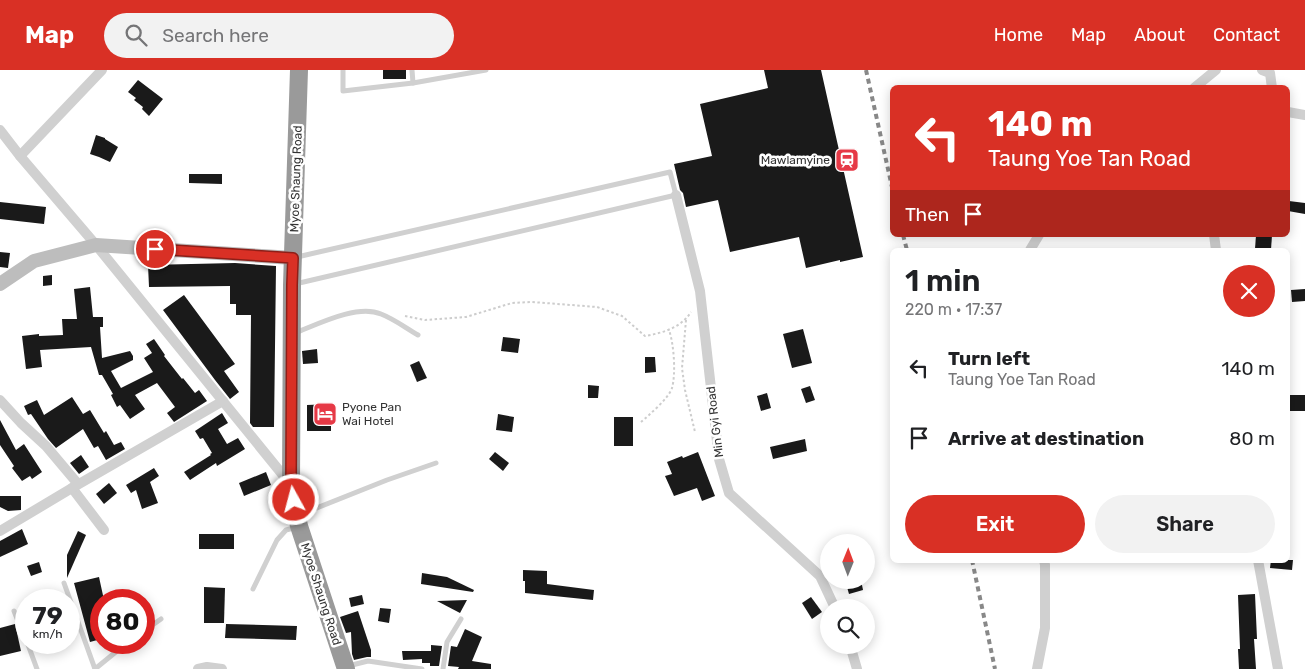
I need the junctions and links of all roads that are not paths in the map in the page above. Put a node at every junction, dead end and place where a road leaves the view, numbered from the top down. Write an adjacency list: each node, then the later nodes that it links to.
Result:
1 (102, 70): 14 (street)
2 (299, 70): 19 (highway, Myoe Shaung Road)
3 (343, 70): 8 (lane)
4 (412, 70): 8 (lane)
5 (486, 70): 8 (lane)
6 (1216, 70): 9 (street)
7 (1262, 70): 10 (street)
8 (413, 83)
9 (1198, 85)
10 (1272, 85)
11 (1290, 112): 12 (street)
12 (1305, 115)
13 (0, 130): 14 (street)
14 (20, 156): 17 (street)
15 (676, 195): 19 (lane); 21 (lane); 36 (street, Min Gyi Road)
16 (1038, 237): 18 (street)
17 (96, 245): 19 (main road); 20 (main road); 25 (street)
18 (1031, 248)
19 (293, 258): 21 (highway, Myoe Shaung Road)
20 (0, 284)
21 (292, 285): 22 (highway, Myoe Shaung Road)
22 (292, 334): 23 (lane); 27 (highway, Myoe Shaung Road)
23 (418, 335)
24 (0, 400): 28 (street)
25 (223, 401): 27 (street); 28 (street)
26 (436, 463): 29 (lane)
27 (291, 485): 29 (highway, Myoe Shaung Road)
28 (75, 486): 30 (street); 31 (street)
29 (298, 521): 35 (lane); 43 (highway, Myoe Shaung Road)
30 (104, 530)
31 (0, 531)
32 (1045, 563): 51 (street)
33 (1259, 563): 52 (street)
34 (64, 583): 45 (lane)
35 (252, 589)
36 (830, 599)
37 (161, 619): 39 (lane)
38 (461, 619): 49 (lane)
39 (155, 623)
40 (31, 654): 44 (lane)
41 (113, 654): 45 (lane)
42 (853, 654): 50 (street)
43 (346, 668): 48 (lane)
44 (37, 669)
45 (95, 669)
46 (198, 669): 47 (street)
47 (222, 669)
48 (422, 669)
49 (443, 669)
50 (857, 669)
51 (1037, 669)
52 (1278, 669)

